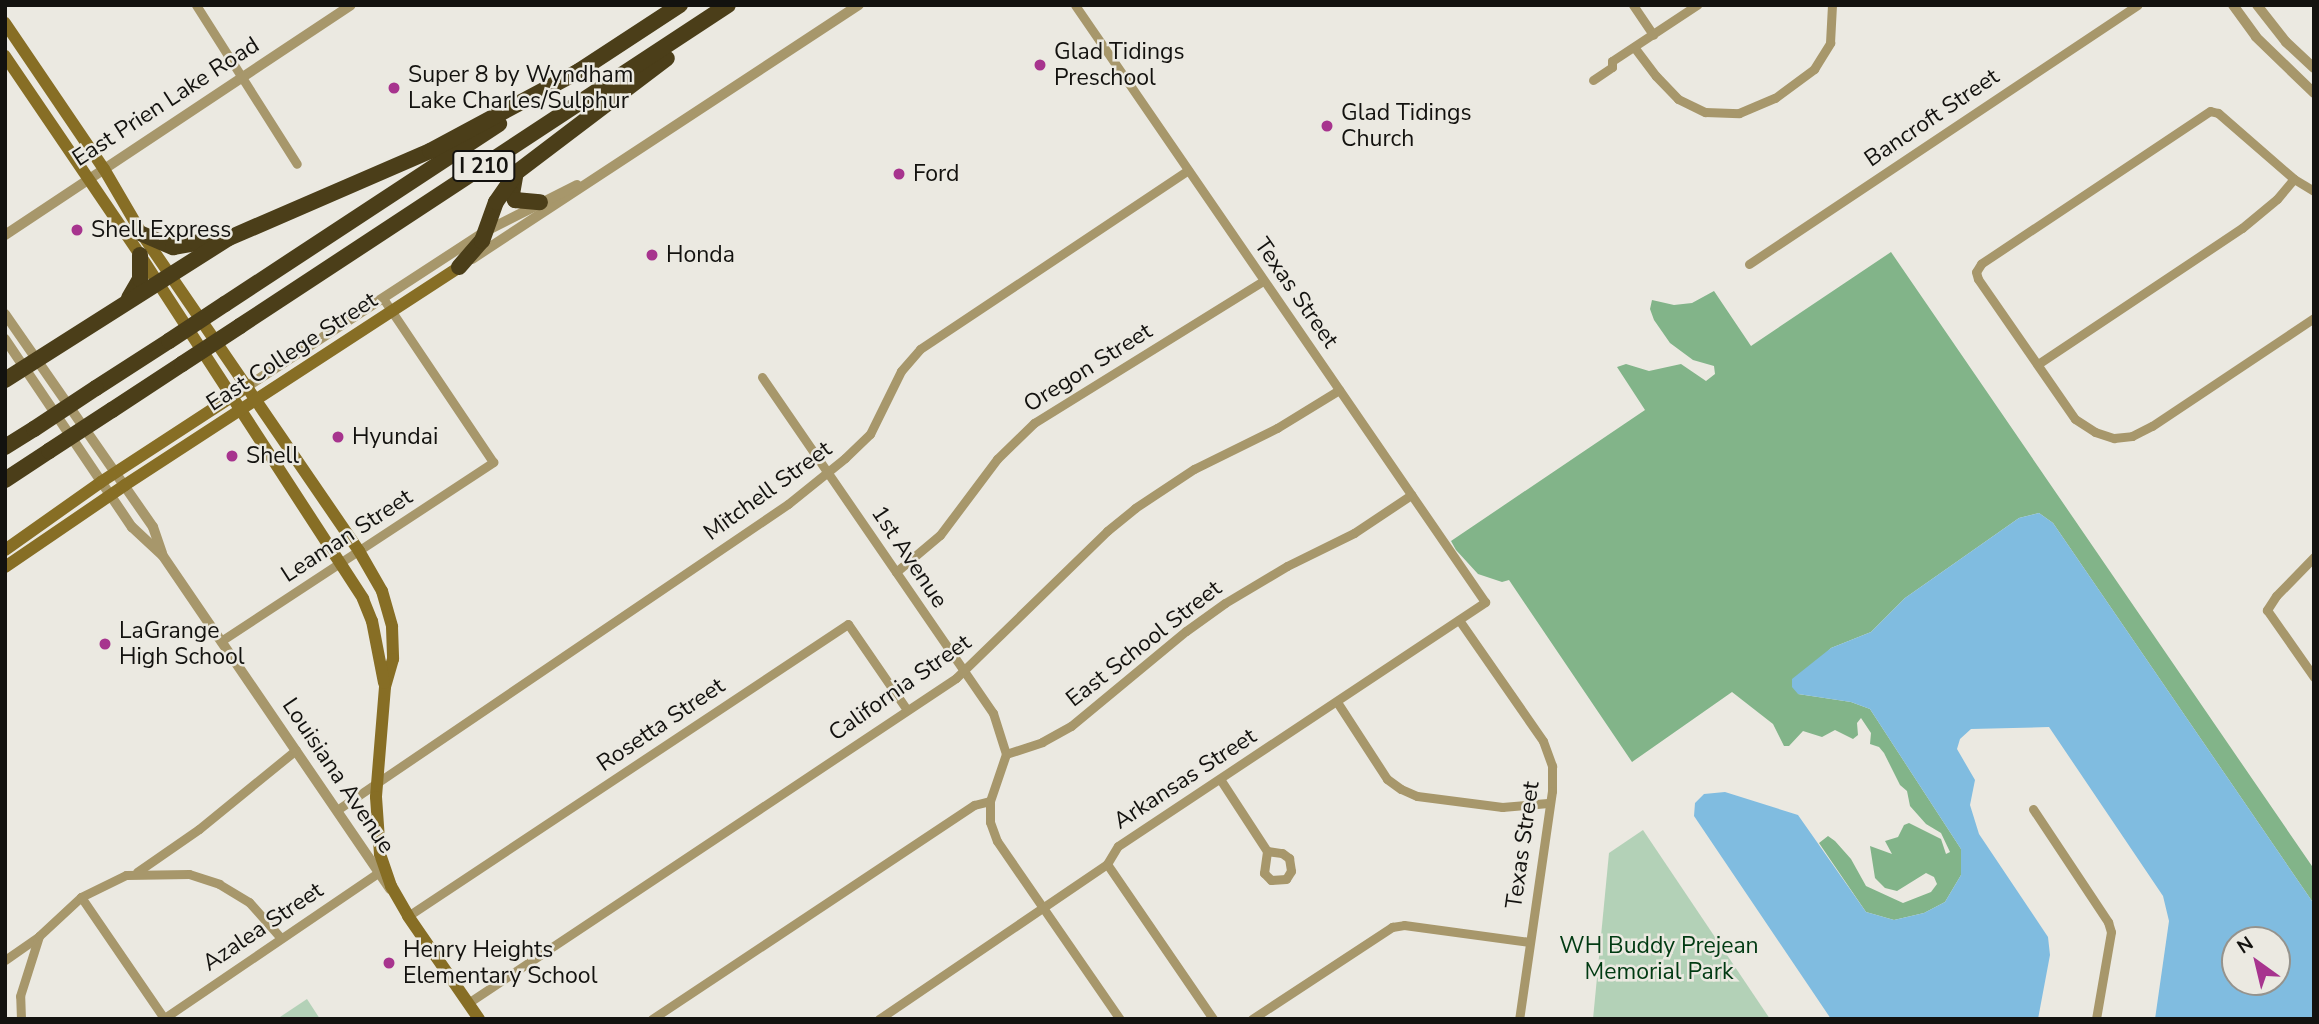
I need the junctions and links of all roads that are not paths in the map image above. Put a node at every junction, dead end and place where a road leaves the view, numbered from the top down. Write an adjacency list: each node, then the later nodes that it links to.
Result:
1 (196, 5): 20 (street)
2 (351, 5): 20 (street, East Prien Lake Road)
3 (680, 5): 19 (highway, I 210)
4 (728, 5): 62 (highway, I 210, bridge)
5 (741, 5): 28 (highway)
6 (859, 5): 29 (street, East College Street)
7 (1075, 5): 27 (street, Texas Street)
8 (1633, 5): 15 (street)
9 (1697, 5): 15 (street)
10 (1832, 5): 16 (street)
11 (2138, 5): 39 (street, Bancroft Street)
12 (2233, 5): 22 (street)
13 (2257, 5): 18 (street)
14 (5, 23): 23 (main road)
15 (1653, 35): 16 (street)
16 (1634, 47): 21 (street)
17 (5, 57): 24 (main road)
18 (2314, 68)
19 (581, 69): 34 (highway); 59 (highway, I 210, bridge)
20 (244, 76): 25 (street); 26 (street, East Prien Lake Road)
21 (1593, 80)
22 (2314, 93)
23 (60, 106): 24 (main road); 26 (main road)
24 (46, 115): 30 (main road)
25 (297, 164)
26 (104, 169): 30 (street, East Prien Lake Road); 36 (main road)
27 (1188, 170): 42 (street, Texas Street); 61 (street, Mitchell Street)
28 (517, 172): 33 (highway); 35 (highway)
29 (601, 173): 33 (street, East College Street); 40 (street, East College Street)
30 (89, 178): 37 (street, East Prien Lake Road); 38 (main road)
31 (2294, 179): 32 (street); 51 (street); 51 (street)
32 (2314, 191)
33 (540, 202): 35 (street, East College Street)
34 (283, 213): 36 (highway); 41 (highway)
35 (486, 231): 40 (highway); 44 (street, East College Street)
36 (142, 234): 41 (main road)
37 (5, 235)
38 (140, 255): 43 (main road); 45 (highway)
39 (1749, 264)
40 (458, 267): 46 (main road, East College Street)
41 (172, 273): 43 (highway); 54 (main road)
42 (1263, 281): 55 (street, Texas Street); 73 (street, Oregon Street)
43 (157, 283): 45 (highway); 56 (main road)
44 (383, 298): 46 (street); 54 (street, East College Street)
45 (118, 307): 50 (highway)
46 (393, 312): 57 (main road, East College Street); 68 (street, Leaman Street)
47 (5, 314): 50 (street, Louisiana Avenue)
48 (2314, 318): 51 (street)
49 (5, 339): 50 (street, Louisiana Avenue)
50 (30, 363): 53 (highway); 60 (street, Louisiana Avenue); 63 (street, Louisiana Avenue)
51 (2038, 364)
52 (762, 377): 61 (street, 1st Avenue)
53 (5, 380)
54 (248, 386): 56 (main road, East College Street); 57 (main road)
55 (1339, 390): 65 (street, Texas Street); 77 (street, California Street)
56 (232, 397): 58 (main road); 60 (main road, East College Street)
57 (257, 399): 58 (main road, East College Street); 68 (main road)
58 (240, 410): 64 (main road, East College Street); 71 (main road)
59 (5, 447)
60 (117, 472): 63 (main road, East College Street); 64 (street, Louisiana Avenue)
61 (828, 473): 73 (street, 1st Avenue); 85 (street, Mitchell Street)
62 (5, 480)
63 (101, 482): 66 (street, Louisiana Avenue); 67 (main road, East College Street)
64 (125, 485): 66 (main road, East College Street); 69 (street, Louisiana Avenue)
65 (1411, 495): 74 (street, Texas Street); 83 (street, East School Street)
66 (110, 496): 69 (street, Louisiana Avenue); 72 (main road, East College Street)
67 (5, 550)
68 (359, 551): 71 (street, Leaman Street); 79 (main road)
69 (163, 556): 76 (street, Louisiana Avenue)
70 (2314, 557): 78 (street)
71 (340, 563): 76 (street, Leaman Street); 79 (main road)
72 (5, 567)
73 (896, 572): 77 (street, 1st Avenue)
74 (1485, 602): 75 (street, Arkansas Street)
75 (1459, 620): 80 (street, Arkansas Street); 87 (street, Texas Street)
76 (221, 641): 82 (street, Louisiana Avenue)
77 (964, 671): 81 (street, California Street); 83 (street, 1st Avenue)
78 (2314, 677)
79 (385, 687): 85 (main road)
80 (1337, 702): 84 (street, Arkansas Street); 87 (street)
81 (907, 710): 96 (street, Rosetta Street); 101 (street, California Street)
82 (296, 750): 89 (street, Louisiana Avenue); 93 (street)
83 (1006, 754): 86 (street)
84 (1220, 779): 90 (street); 91 (street, Arkansas Street)
85 (378, 782): 89 (street, Mitchell Street); 92 (main road)
86 (990, 801): 95 (street); 105 (street)
87 (1548, 803): 99 (street, Texas Street)
88 (2033, 809): 111 (street)
89 (337, 810): 92 (street, Louisiana Avenue)
90 (1266, 851)
91 (1107, 863): 95 (street, Arkansas Street); 108 (street)
92 (381, 870): 96 (main road); 98 (street, Azalea Street)
93 (136, 873): 94 (street); 98 (street)
94 (81, 897): 97 (street); 102 (street)
95 (1044, 908): 106 (street, Arkansas Street); 107 (street)
96 (408, 916): 101 (main road)
97 (39, 936): 100 (street); 103 (street)
98 (281, 938): 102 (street, Azalea Street)
99 (1530, 942): 109 (street); 110 (street, Texas Street)
100 (5, 960)
101 (468, 1003): 104 (main road)
102 (164, 1018)
103 (21, 1019)
104 (479, 1019)
105 (652, 1019)
106 (879, 1019)
107 (1121, 1019)
108 (1213, 1019)
109 (1252, 1019)
110 (1519, 1019)
111 (2096, 1019)

